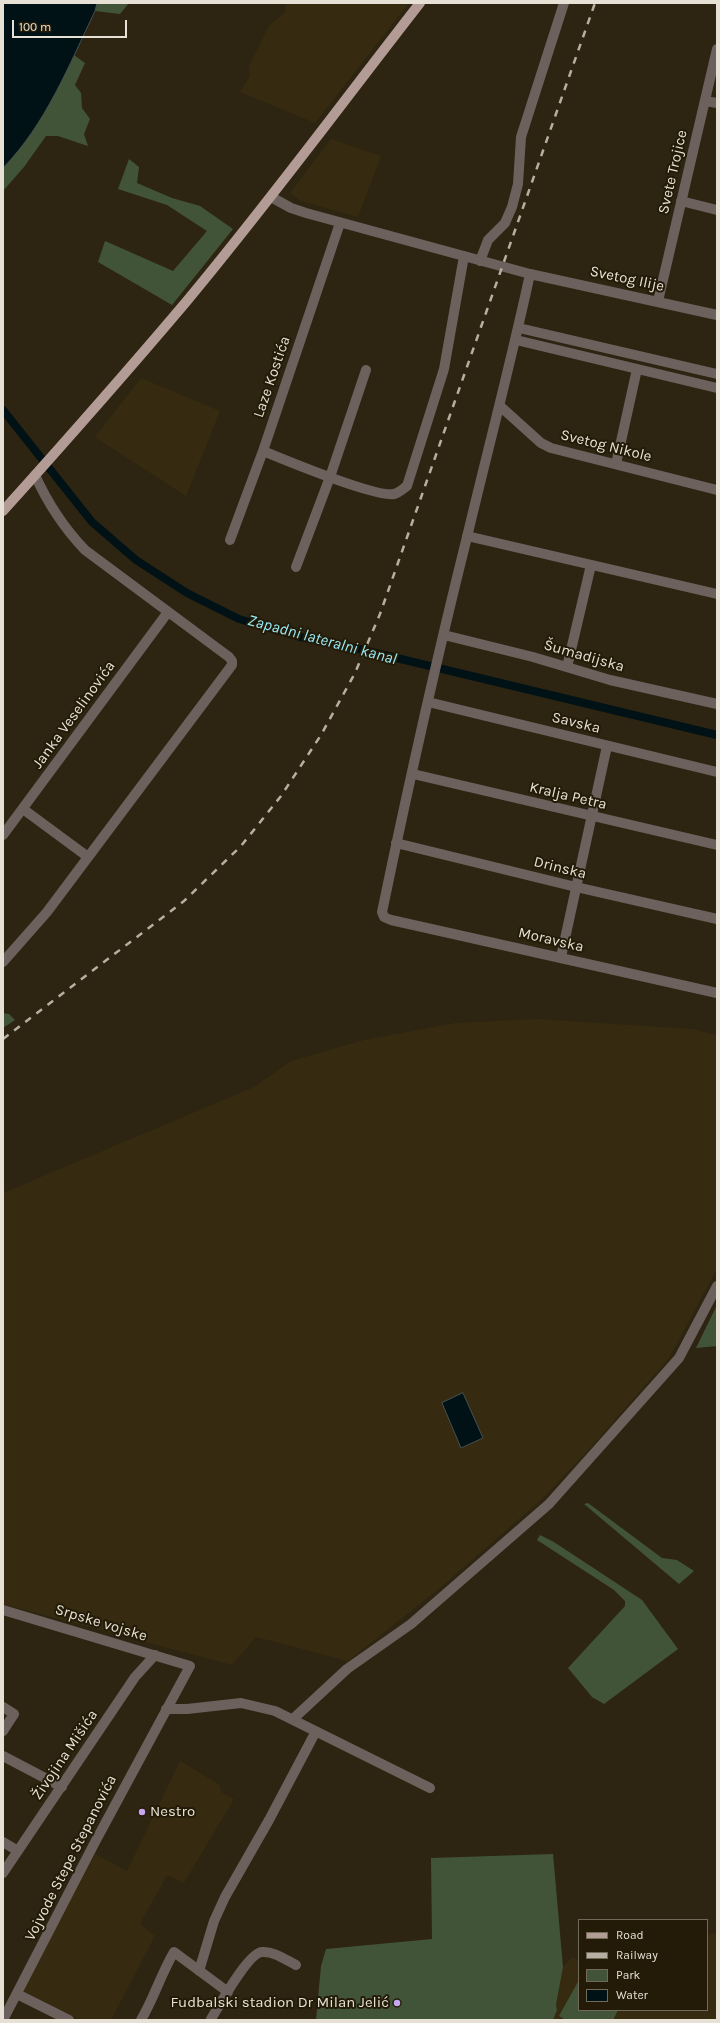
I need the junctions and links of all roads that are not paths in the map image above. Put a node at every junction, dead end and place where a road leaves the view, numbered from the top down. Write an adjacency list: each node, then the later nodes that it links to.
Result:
1 (420, 3): 6 (main road)
2 (564, 3): 11 (street)
3 (717, 49): 4 (street, Svete Trojice)
4 (705, 100): 5 (street); 7 (street, Svete Trojice)
5 (717, 103)
6 (271, 197): 9 (street, Svetog Ilije); 24 (main road)
7 (681, 201): 8 (street); 13 (street, Svete Trojice)
8 (717, 210)
9 (340, 223): 10 (street, Svetog Ilije); 22 (street, Laze Kostića)
10 (464, 256): 11 (street, Svetog Ilije); 25 (street)
11 (480, 261): 12 (street, Svetog Ilije)
12 (530, 274): 13 (street, Svetog Ilije); 15 (street)
13 (658, 301): 14 (street, Svetog Ilije)
14 (717, 315)
15 (519, 328): 16 (street); 19 (street)
16 (516, 340): 17 (street); 21 (street)
17 (637, 369): 20 (street); 23 (street)
18 (366, 370): 25 (street)
19 (717, 374)
20 (717, 388)
21 (501, 407): 23 (street, Svetog Nikole); 28 (street)
22 (262, 451): 25 (street); 29 (street, Laze Kostića)
23 (616, 464): 26 (street, Svetog Nikole)
24 (38, 473): 27 (main road); 33 (street)
25 (330, 477): 31 (street)
26 (717, 490)
27 (3, 511)
28 (467, 536): 30 (street); 34 (street)
29 (230, 540)
30 (591, 565): 32 (street); 35 (street)
31 (296, 567)
32 (717, 594)
33 (168, 612): 41 (street, Janka Veselinovića); 46 (street)
34 (444, 635): 35 (street, Šumadijska); 36 (street)
35 (567, 667): 37 (street, Šumadijska)
36 (428, 702): 38 (street, Savska); 40 (street)
37 (717, 704)
38 (607, 746): 39 (street, Savska); 42 (street)
39 (717, 772)
40 (412, 774): 42 (street, Kralja Petra); 44 (street)
41 (23, 809): 43 (street, Janka Veselinovića); 46 (street)
42 (592, 817): 45 (street, Kralja Petra); 47 (street)
43 (3, 835)
44 (396, 843): 47 (street, Drinska); 49 (street, Moravska)
45 (717, 845)
46 (88, 857): 50 (street)
47 (576, 887): 48 (street, Drinska); 49 (street)
48 (717, 919)
49 (561, 957): 51 (street, Moravska)
50 (3, 962)
51 (717, 993)
52 (717, 1286): 58 (street)
53 (3, 1610): 54 (street, Srpske vojske)
54 (155, 1655): 55 (street, Srpske vojske); 62 (street, Živojina Mišića)
55 (190, 1666): 57 (street, Vojvode Stepe Stepanovića)
56 (3, 1707): 59 (street)
57 (166, 1709): 58 (street); 70 (street, Vojvode Stepe Stepanovića)
58 (293, 1719): 60 (street)
59 (3, 1731)
60 (316, 1733): 63 (street); 68 (street)
61 (3, 1756): 62 (street)
62 (62, 1787): 65 (street, Živojina Mišića)
63 (430, 1788)
64 (3, 1842): 65 (street)
65 (18, 1851): 66 (street, Živojina Mišića)
66 (3, 1873)
67 (296, 1965): 69 (street)
68 (199, 1971): 69 (street); 74 (street)
69 (228, 1992): 71 (street)
70 (17, 1994): 72 (street, Vojvode Stepe Stepanovića); 73 (street)
71 (211, 2019)
72 (3, 2020)
73 (69, 2020)
74 (141, 2020)

